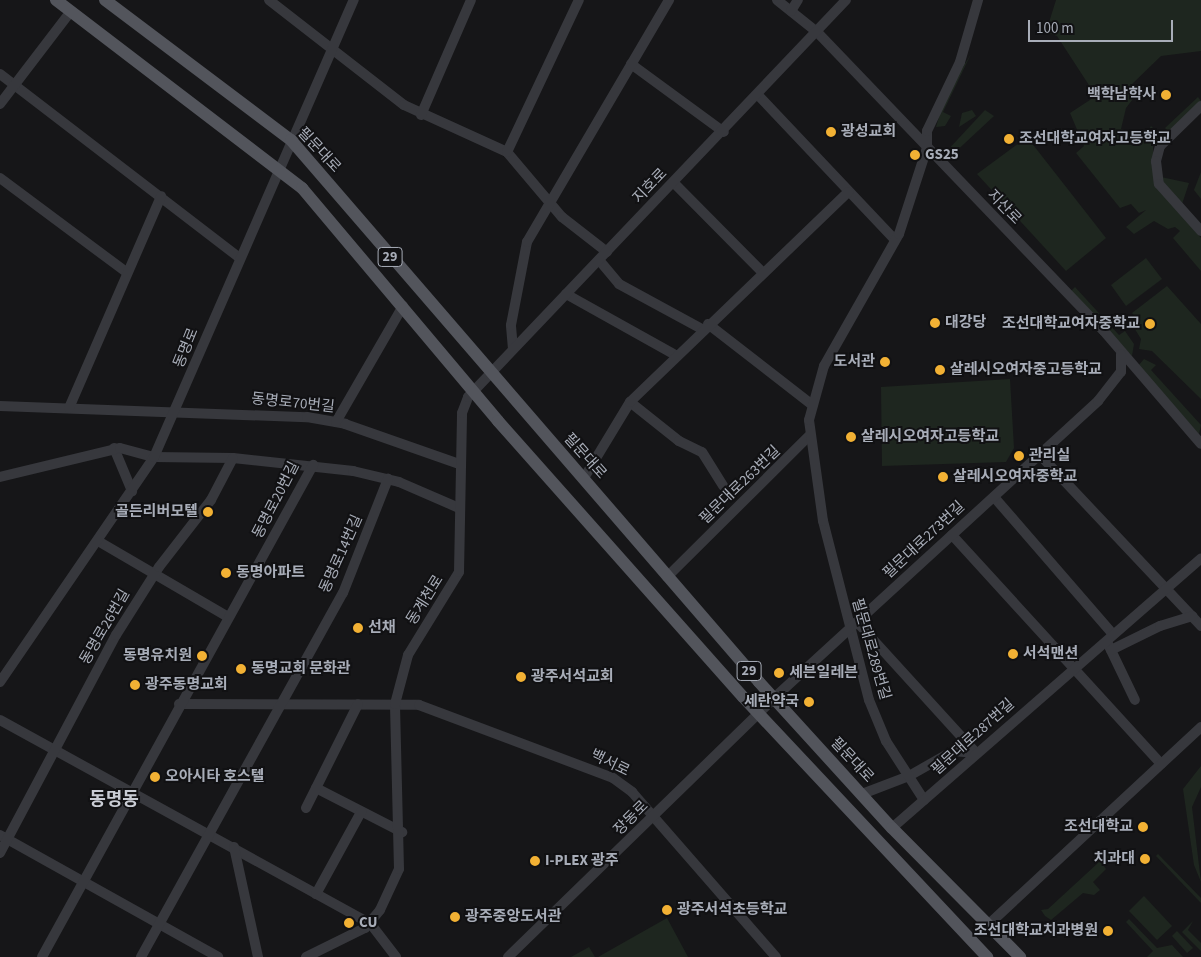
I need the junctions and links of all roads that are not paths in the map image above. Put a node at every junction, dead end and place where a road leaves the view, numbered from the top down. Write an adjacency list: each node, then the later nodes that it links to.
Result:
1 (56, 0): 12 (main road, 29)
2 (106, 0): 24 (main road, 필문대로 / 29)
3 (269, 0): 15 (street)
4 (354, 0): 15 (street, 동명로)
5 (471, 0): 22 (street)
6 (579, 0): 26 (street)
7 (669, 0): 16 (street)
8 (777, 0): 13 (street, 지산로)
9 (798, 0): 13 (street)
10 (846, 0): 14 (street, 지호로)
11 (978, 0): 25 (street)
12 (71, 11): 18 (street); 27 (main road, 29)
13 (791, 11): 14 (street, 지산로)
14 (818, 33): 19 (street, 지호로); 25 (street, 지산로)
15 (332, 49): 22 (street); 24 (street, 동명로)
16 (631, 64): 23 (street); 32 (street)
17 (0, 74): 18 (street)
18 (14, 85): 20 (street); 31 (street)
19 (758, 95): 23 (street, 지호로); 30 (street)
20 (0, 104)
21 (1201, 106): 33 (street)
22 (421, 115): 26 (street)
23 (724, 132): 29 (street, 지호로)
24 (291, 140): 27 (street, 동명로); 46 (main road, 필문대로 / 29)
25 (927, 148): 34 (street); 44 (street, 지산로)
26 (507, 152): 32 (street)
27 (278, 171): 36 (street, 동명로); 41 (main road, 29)
28 (0, 178): 38 (street)
29 (674, 183): 35 (street, 지호로); 39 (street)
30 (848, 192): 34 (street); 39 (street)
31 (161, 196): 36 (street); 38 (street)
32 (550, 202): 35 (street); 43 (street)
33 (1201, 231)
34 (895, 240): 49 (street)
35 (607, 252): 37 (street, 지호로)
36 (240, 258): 52 (street, 동명로)
37 (599, 260): 40 (street, 지호로); 42 (street)
38 (126, 272): 51 (street)
39 (763, 273): 42 (street)
40 (566, 294): 43 (street, 지호로); 45 (street)
41 (403, 306): 47 (main road, 29); 53 (street)
42 (705, 327): 45 (street); 49 (street)
43 (513, 349): 46 (street, 지호로)
44 (1121, 354): 55 (street, 지산로); 57 (street, 필문대로273번길)
45 (675, 355): 48 (street)
46 (489, 374): 47 (street, 지호로); 64 (main road, 필문대로 / 29)
47 (472, 391): 61 (street, 동계천로); 90 (main road, 29)
48 (630, 402): 64 (street); 65 (street)
49 (811, 404): 54 (street)
50 (0, 406): 51 (street, 동명로70번길)
51 (69, 408): 52 (street, 동명로70번길)
52 (176, 412): 53 (street, 동명로70번길); 58 (street, 동명로)
53 (336, 422): 61 (street, 동명로70번길)
54 (809, 436): 73 (street, 필문대로263번길); 79 (street, 필문대로289번길)
55 (1201, 444)
56 (114, 448): 58 (street); 62 (street); 66 (street)
57 (1040, 455): 67 (street, 필문대로273번길); 74 (street)
58 (154, 458): 59 (street); 66 (street, 동명로)
59 (233, 458): 60 (street, 동명로20번길); 72 (street, 동명로26번길)
60 (313, 464): 63 (street); 75 (street, 동명로20번길)
61 (460, 464): 68 (street, 동계천로)
62 (0, 477)
63 (388, 478): 68 (street); 89 (street, 동명로14번길)
64 (584, 478): 73 (main road, 필문대로 / 29)
65 (723, 486)
66 (132, 491): 70 (street, 동명로)
67 (994, 497): 69 (street, 필문대로273번길); 80 (street)
68 (459, 508): 88 (street, 동계천로)
69 (952, 535): 77 (street, 필문대로273번길); 82 (street)
70 (98, 541): 72 (street); 83 (street, 동명로)
71 (1201, 558): 74 (street, 필문대로287번길)
72 (152, 575): 75 (street); 93 (street, 동명로26번길)
73 (667, 577): 84 (main road, 필문대로 / 29)
74 (1165, 588): 76 (street); 80 (street, 필문대로287번길)
75 (228, 616): 86 (street, 동명로20번길)
76 (1192, 616): 78 (street); 81 (street)
77 (857, 622): 79 (street, 필문대로273번길); 94 (street)
78 (1201, 626)
79 (848, 630): 84 (street, 필문대로273번길); 96 (street, 필문대로289번길)
80 (1109, 636): 81 (street); 82 (street, 필문대로287번길)
81 (1111, 650): 85 (street)
82 (1073, 668): 94 (street, 필문대로287번길); 95 (street)
83 (0, 682)
84 (774, 698): 90 (street, 장동로); 99 (main road, 필문대로 / 29)
85 (1135, 700)
86 (179, 704): 89 (street); 98 (street, 동명로20번길)
87 (358, 704): 88 (street); 89 (street); 97 (street)
88 (396, 704): 103 (street, 백서로); 105 (street, 동계천로)
89 (279, 706): 106 (street, 동명로14번길)
90 (759, 713): 103 (street, 장동로); 123 (main road, 29)
91 (0, 720): 93 (street)
92 (1201, 727): 95 (street)
93 (56, 751): 98 (street); 107 (street, 동명로26번길)
94 (976, 753): 96 (street); 100 (street, 필문대로287번길)
95 (1161, 764): 114 (street)
96 (909, 776): 99 (street); 100 (street, 필문대로289번길)
97 (316, 788): 101 (street); 102 (street)
98 (133, 792): 106 (street); 110 (street, 동명로20번길)
99 (862, 794): 104 (main road, 필문대로 / 29)
100 (924, 800): 104 (street, 필문대로287번길)
101 (306, 808)
102 (361, 812): 105 (street); 111 (street)
103 (653, 818): 121 (street, 장동로); 122 (street, 백서로)
104 (892, 828): 114 (main road, 필문대로 / 29)
105 (402, 832): 112 (street, 동계천로)
106 (208, 833): 108 (street); 113 (street, 동명로14번길)
107 (4, 837): 109 (street, 동명로26번길); 110 (street)
108 (234, 847): 111 (street); 119 (street)
109 (0, 853)
110 (85, 883): 113 (street); 116 (street, 동명로20번길)
111 (316, 894): 112 (street)
112 (370, 923): 115 (street); 120 (street, 동계천로)
113 (158, 925): 117 (street, 동명로14번길); 118 (street)
114 (988, 925): 124 (main road, 필문대로 / 29)
115 (394, 953)
116 (42, 957)
117 (141, 957)
118 (218, 957)
119 (258, 957)
120 (306, 957)
121 (508, 957)
122 (776, 957)
123 (987, 957)
124 (1020, 957)

